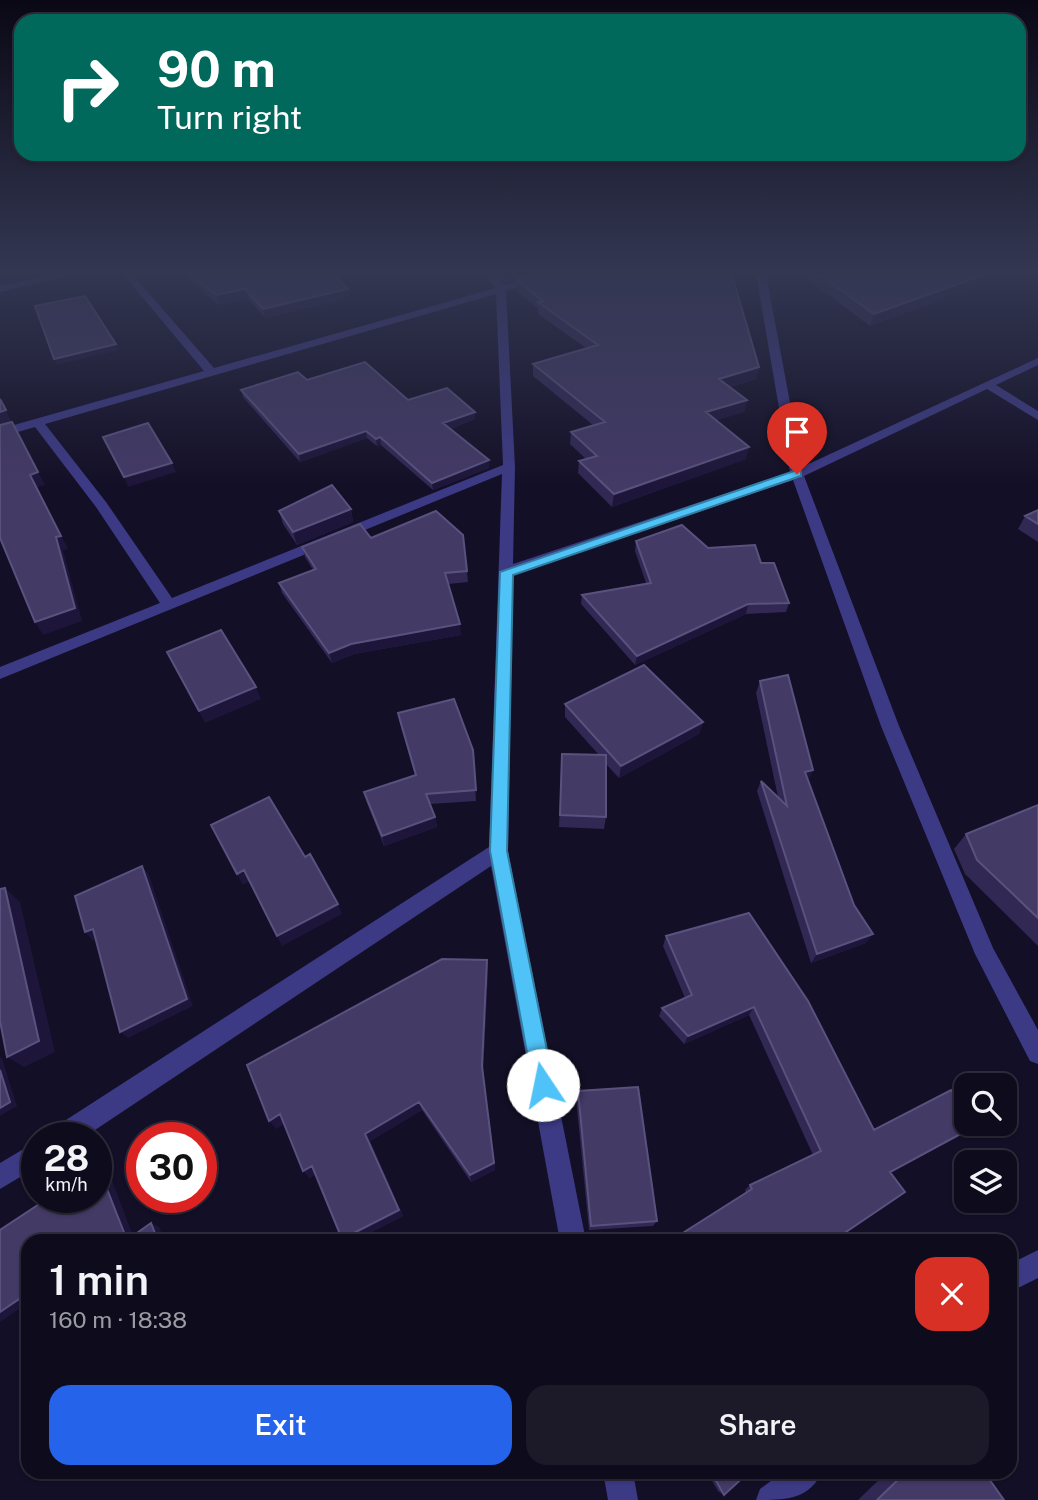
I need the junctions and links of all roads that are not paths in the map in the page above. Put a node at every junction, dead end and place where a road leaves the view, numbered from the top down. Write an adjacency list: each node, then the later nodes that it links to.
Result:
1 (187, 344): 6 (street)
2 (309, 344): 6 (street)
3 (504, 344): 12 (street)
4 (773, 344): 13 (street)
5 (1038, 361): 7 (street)
6 (212, 373): 10 (street)
7 (989, 386): 9 (street); 13 (street)
8 (0, 415): 11 (street)
9 (1038, 416)
10 (37, 422): 11 (street); 15 (street)
11 (3, 432)
12 (509, 467): 14 (street); 15 (street)
13 (797, 474): 14 (street); 18 (street)
14 (506, 572): 17 (street)
15 (169, 605): 16 (street)
16 (0, 673)
17 (498, 851): 19 (street); 22 (street)
18 (1038, 1053)
19 (85, 1122)
20 (21, 1163): 21 (street)
21 (0, 1177)
22 (572, 1234)
23 (1038, 1263): 24 (street)
24 (1017, 1275)
25 (619, 1479): 27 (street)
26 (798, 1479): 28 (street)
27 (623, 1500)
28 (771, 1500)

